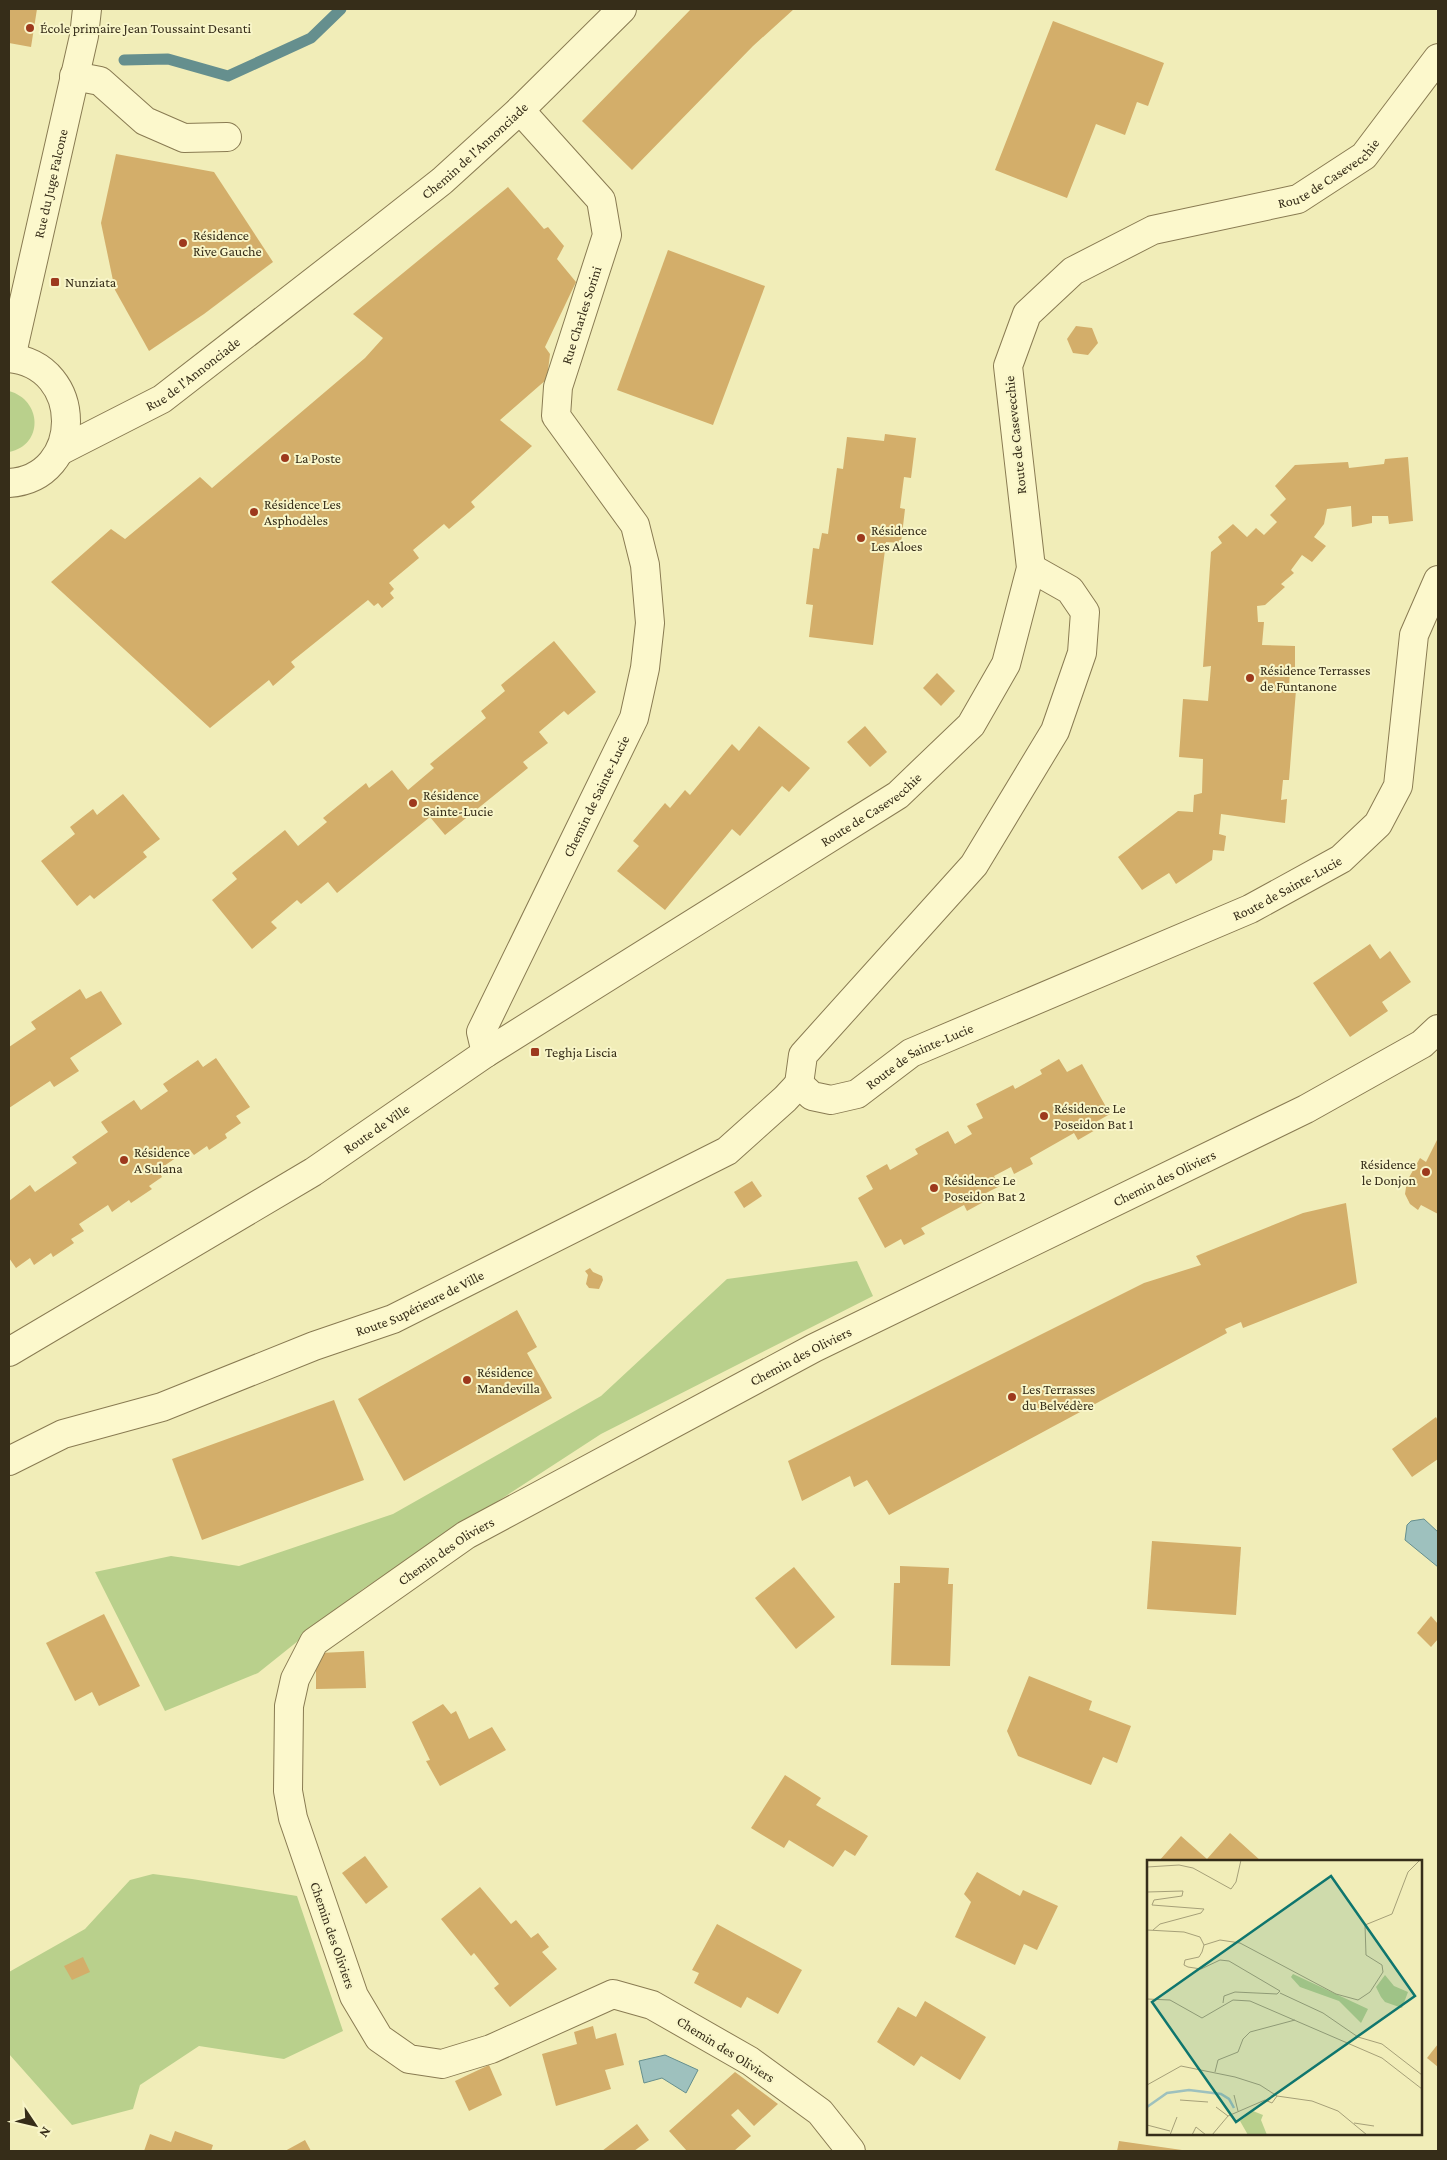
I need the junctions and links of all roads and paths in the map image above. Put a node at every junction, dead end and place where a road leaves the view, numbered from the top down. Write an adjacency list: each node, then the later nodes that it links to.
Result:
1 (87, 9): 4 (street, Rue du Juge Falcone)
2 (622, 9): 5 (street, Chemin de l'Annonciade)
3 (1438, 58): 12 (street, Route de Casevecchie)
4 (74, 76): 6 (street); 8 (street, Rue du Juge Falcone)
5 (520, 110): 7 (street, Chemin de l'Annonciade); 11 (street, Rue Charles Sorini)
6 (227, 137)
7 (314, 280): 9 (street, Rue de l'Annonciade)
8 (10, 358): 9 (street)
9 (60, 451): 10 (street)
10 (9, 483)
11 (635, 525): 16 (street, Chemin de Sainte-Lucie)
12 (1031, 568): 14 (street, Route de Casevecchie); 17 (street)
13 (1438, 580): 17 (street, Route de Sainte-Lucie)
14 (738, 895): 16 (street, Route de Ville)
15 (1438, 1029): 20 (street, Chemin des Oliviers)
16 (486, 1053): 18 (street, Route de Ville)
17 (799, 1084): 19 (street, Route Supérieure de Ville)
18 (9, 1352)
19 (9, 1461)
20 (851, 2151)

